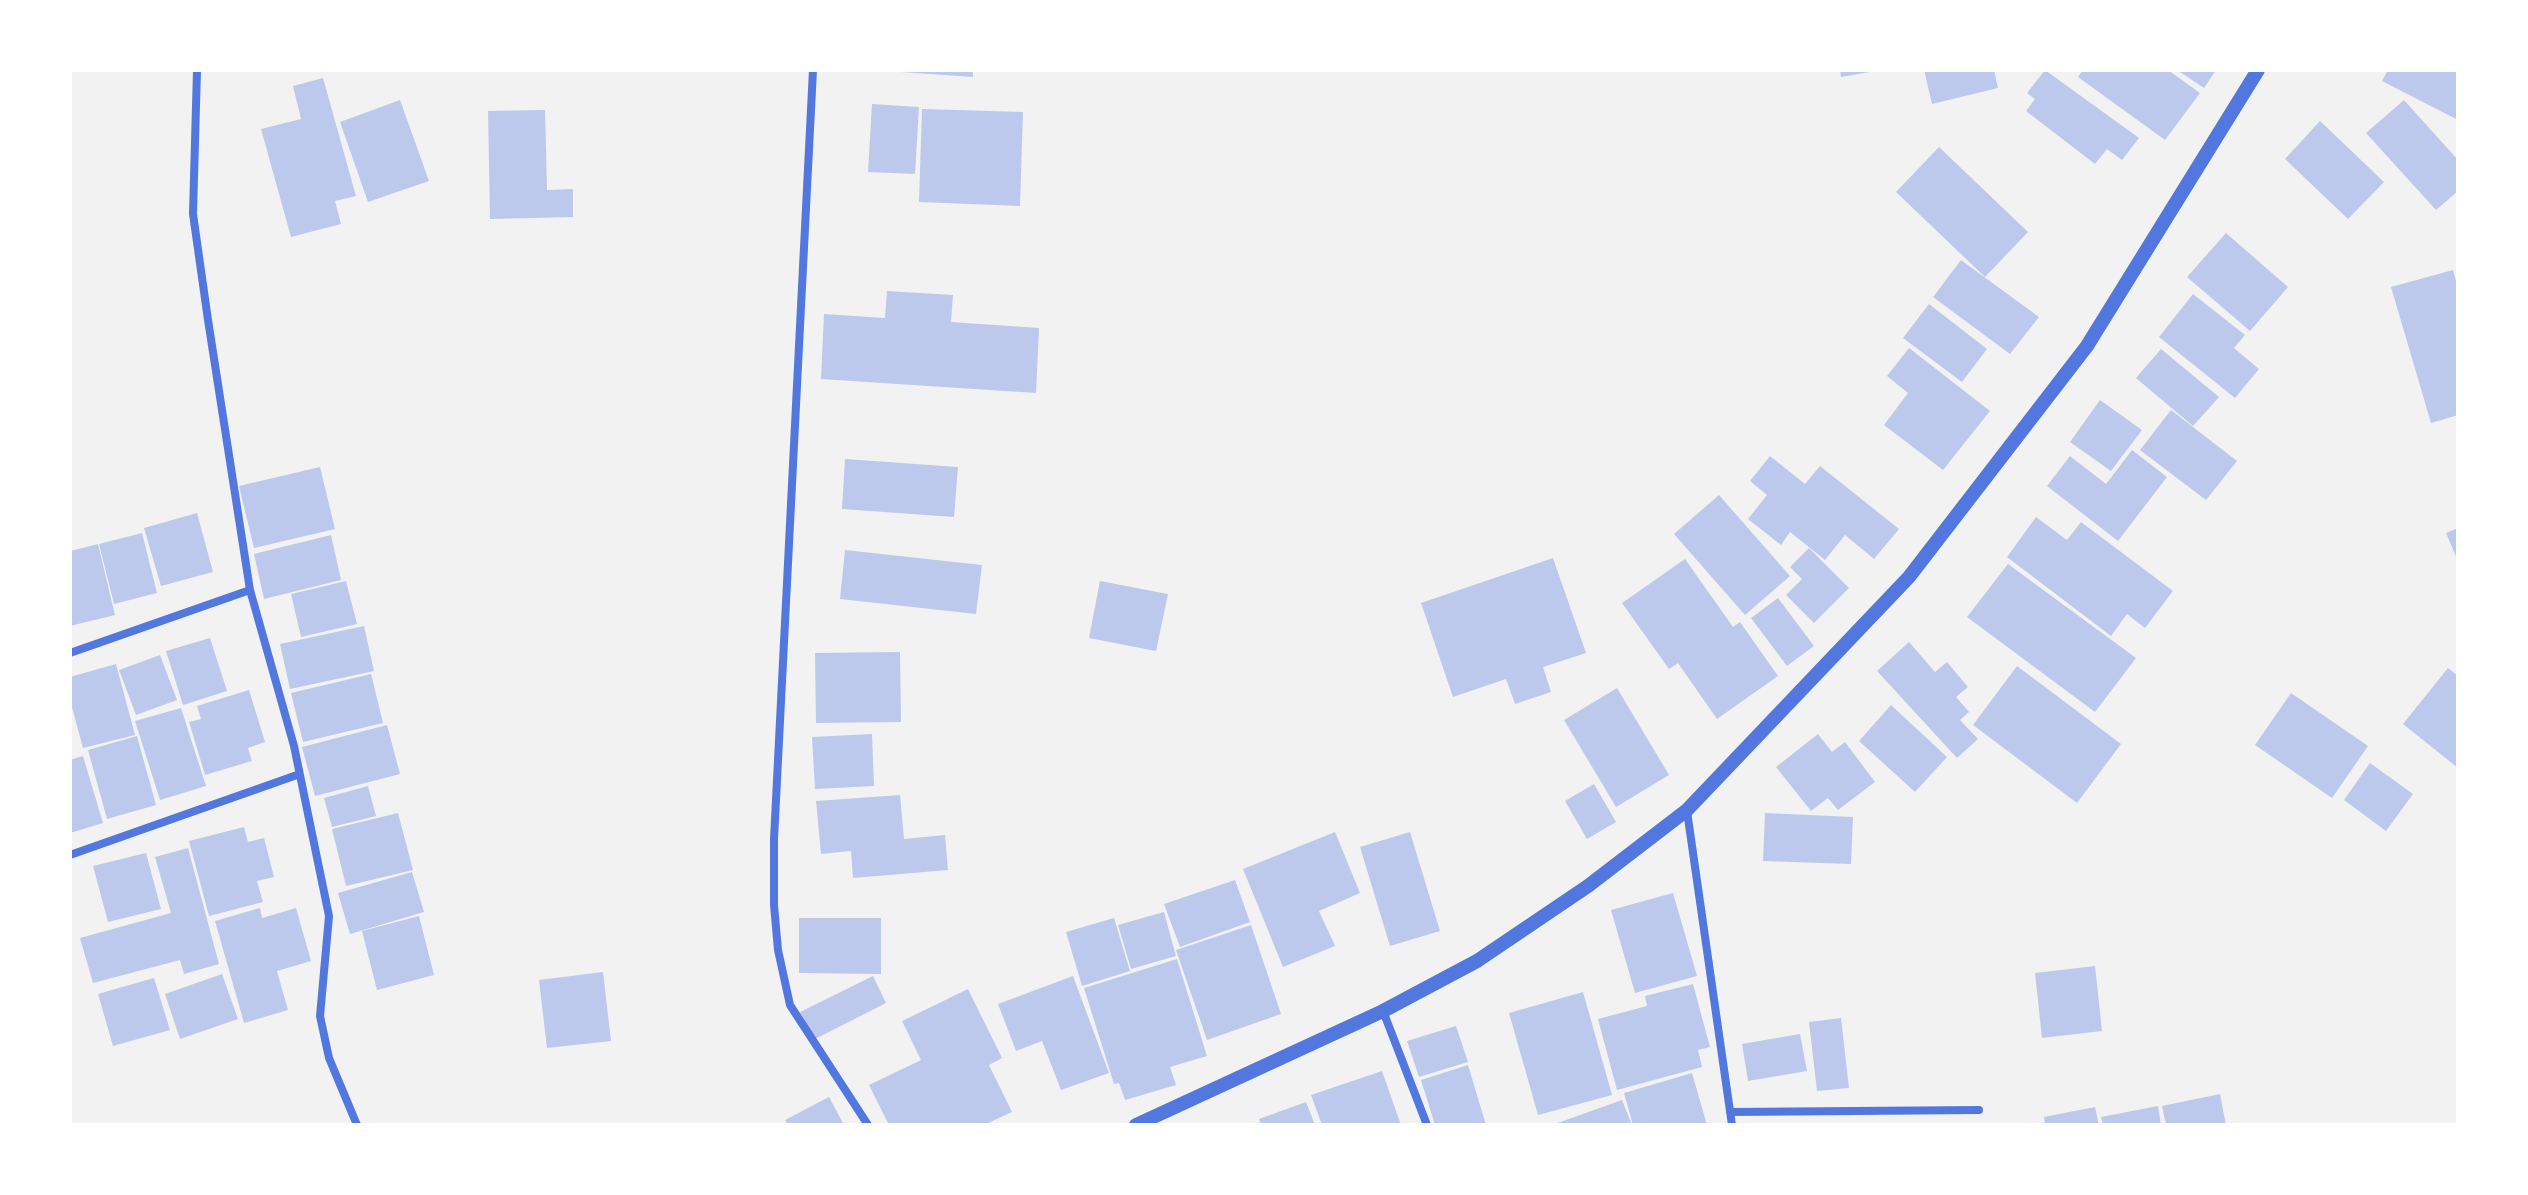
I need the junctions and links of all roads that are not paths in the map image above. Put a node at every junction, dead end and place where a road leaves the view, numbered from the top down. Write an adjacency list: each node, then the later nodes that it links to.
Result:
1 (197, 70): 4 (street)
2 (813, 70): 13 (street)
3 (2258, 70): 7 (street)
4 (250, 590): 5 (street); 6 (street)
5 (70, 653)
6 (297, 775): 8 (street); 12 (street)
7 (1687, 810): 9 (street); 11 (street)
8 (70, 855)
9 (1383, 1011): 14 (street); 15 (street)
10 (1979, 1110): 11 (street)
11 (1730, 1112): 16 (street)
12 (357, 1125)
13 (868, 1125)
14 (1136, 1125)
15 (1427, 1125)
16 (1732, 1125)

